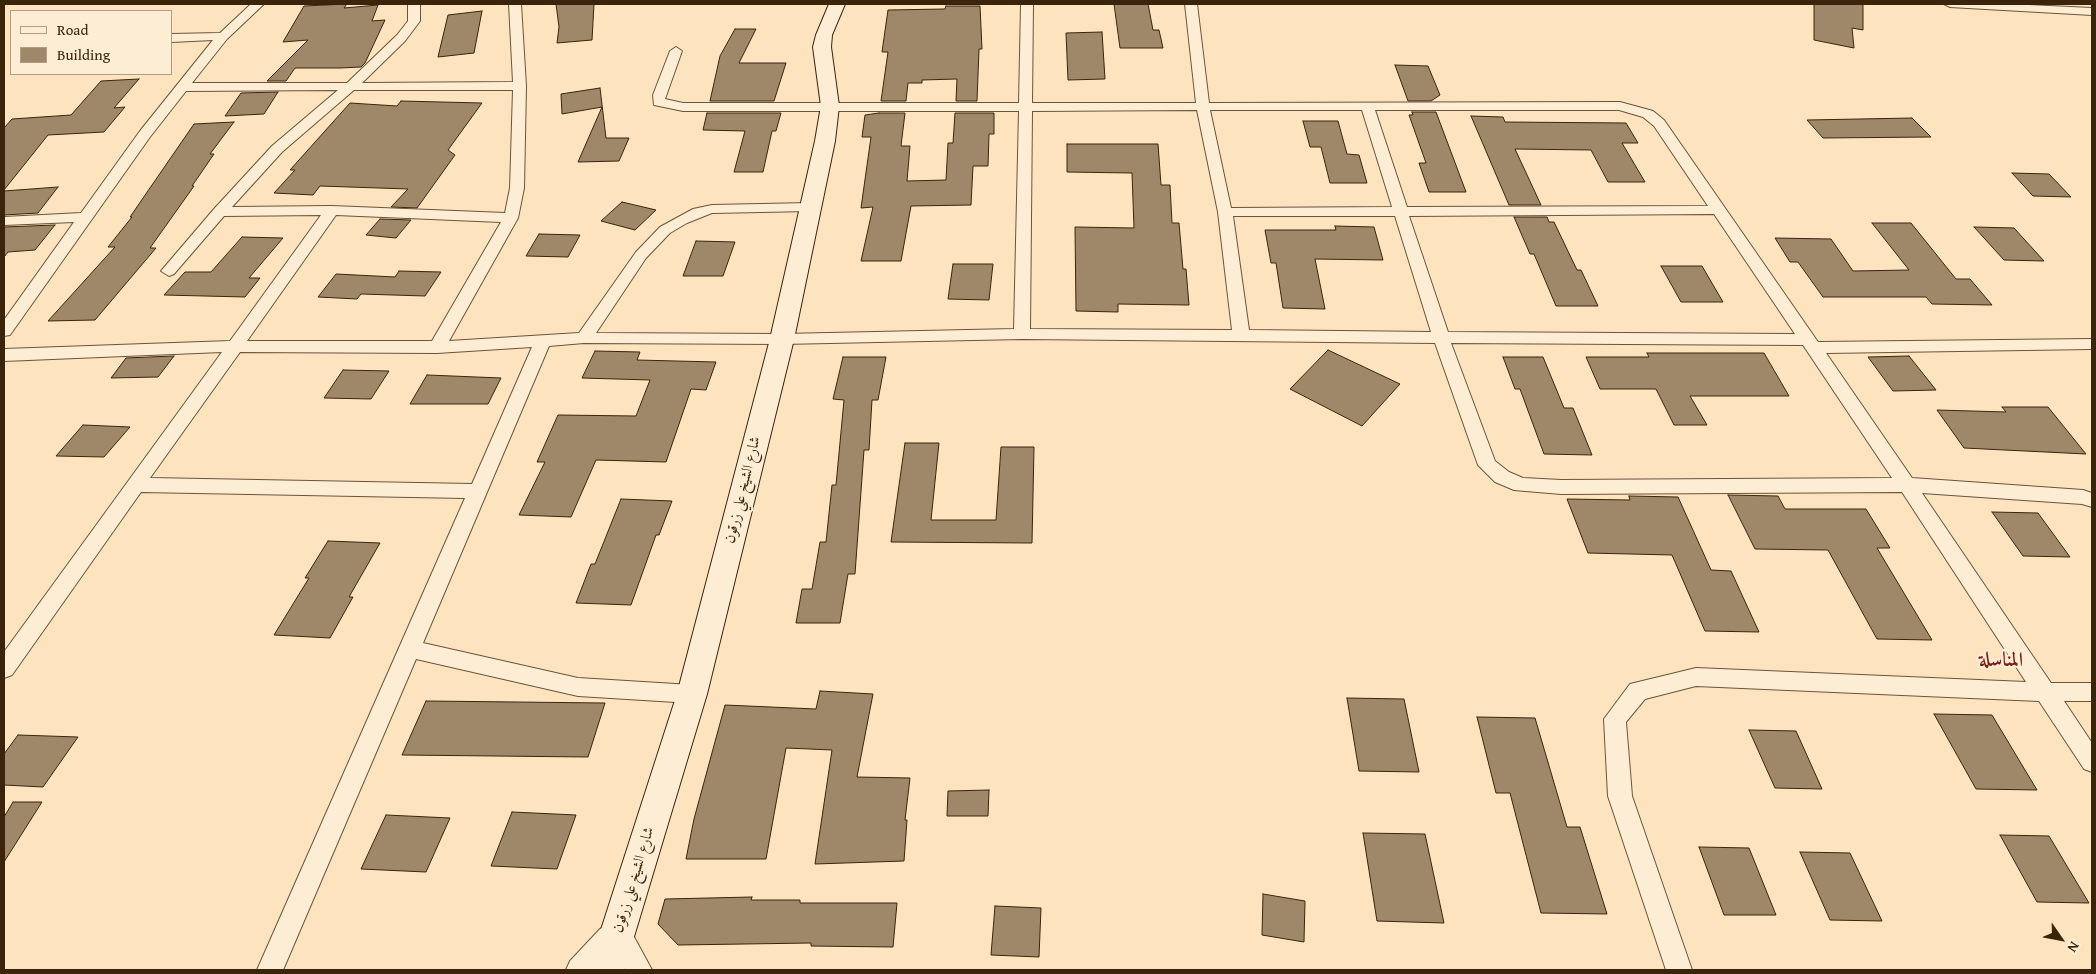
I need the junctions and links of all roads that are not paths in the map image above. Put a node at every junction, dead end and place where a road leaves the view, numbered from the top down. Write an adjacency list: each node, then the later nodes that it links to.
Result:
1 (258, 4): 10 (street)
2 (414, 4): 14 (street)
3 (515, 4): 12 (street)
4 (837, 4): 15 (main road, شارع الشيخ علي زرقون)
5 (1027, 4): 16 (street)
6 (1191, 4): 17 (street)
7 (1950, 4): 8 (street)
8 (2092, 12)
9 (173, 36): 10 (street)
10 (224, 36): 13 (street)
11 (676, 51): 15 (street)
12 (520, 86): 14 (street); 26 (street)
13 (183, 87): 14 (street); 25 (street)
14 (349, 88): 23 (street)
15 (830, 106): 16 (street); 19 (main road, شارع الشيخ علي زرقون)
16 (1024, 106): 17 (street); 30 (street)
17 (1203, 106): 18 (street); 24 (street)
18 (1367, 106): 21 (street); 22 (street)
19 (810, 207): 33 (street); 34 (main road, شارع الشيخ علي زرقون)
20 (332, 210): 23 (street); 26 (street); 38 (street)
21 (1717, 210): 22 (street); 36 (street)
22 (1401, 211): 24 (street); 32 (street)
23 (219, 212): 28 (street)
24 (1226, 212): 31 (street)
25 (85, 217): 27 (street); 29 (street)
26 (511, 218): 39 (street)
27 (4, 221)
28 (169, 271)
29 (4, 331)
30 (1022, 334): 31 (street); 34 (street)
31 (1241, 335): 32 (street)
32 (1441, 337): 36 (street); 42 (street)
33 (584, 338): 34 (street); 35 (street)
34 (782, 339): 49 (main road, شارع الشيخ علي زرقون)
35 (543, 341): 39 (street); 43 (street)
36 (1810, 344): 37 (street); 42 (street)
37 (2092, 344)
38 (234, 346): 39 (street); 40 (street); 41 (street)
39 (437, 347)
40 (4, 355)
41 (134, 485): 43 (street); 46 (street)
42 (1907, 485): 44 (street); 47 (street)
43 (478, 491): 45 (street)
44 (2092, 500)
45 (408, 649): 49 (street); 52 (street)
46 (4, 669)
47 (2044, 692): 48 (street); 50 (street); 56 (street)
48 (2092, 692)
49 (692, 694): 51 (main road, شارع الشيخ علي زرقون)
50 (2092, 762)
51 (618, 930): 53 (street); 54 (main road, شارع الشيخ علي زرقون); 55 (street)
52 (270, 970)
53 (579, 970)
54 (606, 970)
55 (639, 970)
56 (1679, 970)

